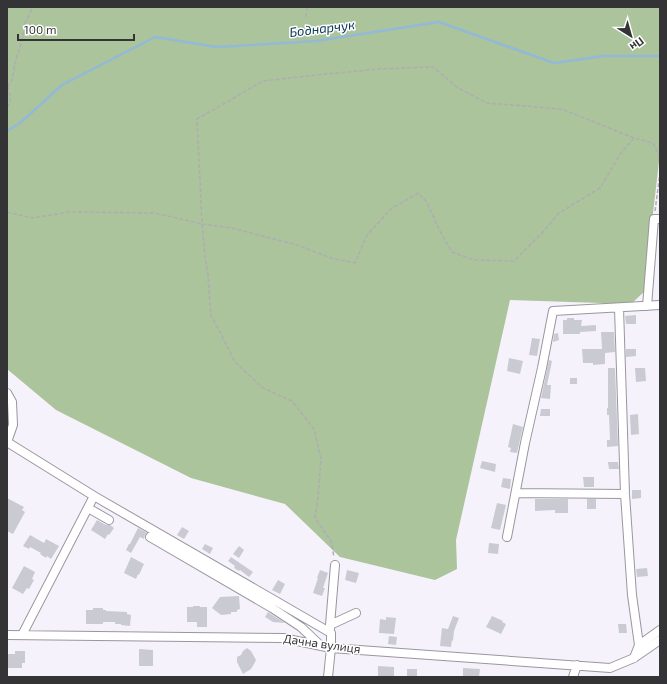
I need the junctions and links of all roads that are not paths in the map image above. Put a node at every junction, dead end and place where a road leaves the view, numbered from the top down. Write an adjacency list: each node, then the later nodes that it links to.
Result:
1 (657, 219): 3 (street)
2 (660, 305): 3 (street)
3 (647, 306): 4 (street)
4 (619, 308): 6 (street); 7 (street)
5 (7, 393): 8 (street)
6 (516, 493): 7 (street); 12 (street)
7 (625, 494): 20 (street)
8 (94, 496): 9 (street); 15 (street)
9 (88, 508): 10 (street); 18 (street)
10 (109, 520)
11 (150, 537): 21 (street)
12 (507, 537)
13 (335, 565): 15 (street)
14 (356, 613): 15 (street)
15 (330, 629): 22 (street)
16 (660, 630): 20 (street)
17 (7, 635): 18 (street, Дачна вулиця)
18 (22, 635): 21 (street, Дачна вулиця)
19 (660, 640): 23 (street, Дачна вулиця)
20 (639, 645): 23 (street)
21 (321, 646): 22 (street, Дачна вулиця)
22 (331, 648): 24 (street, Дачна вулиця); 25 (street)
23 (634, 658): 24 (street, Дачна вулиця)
24 (577, 665): 26 (street)
25 (328, 677)
26 (573, 677)

